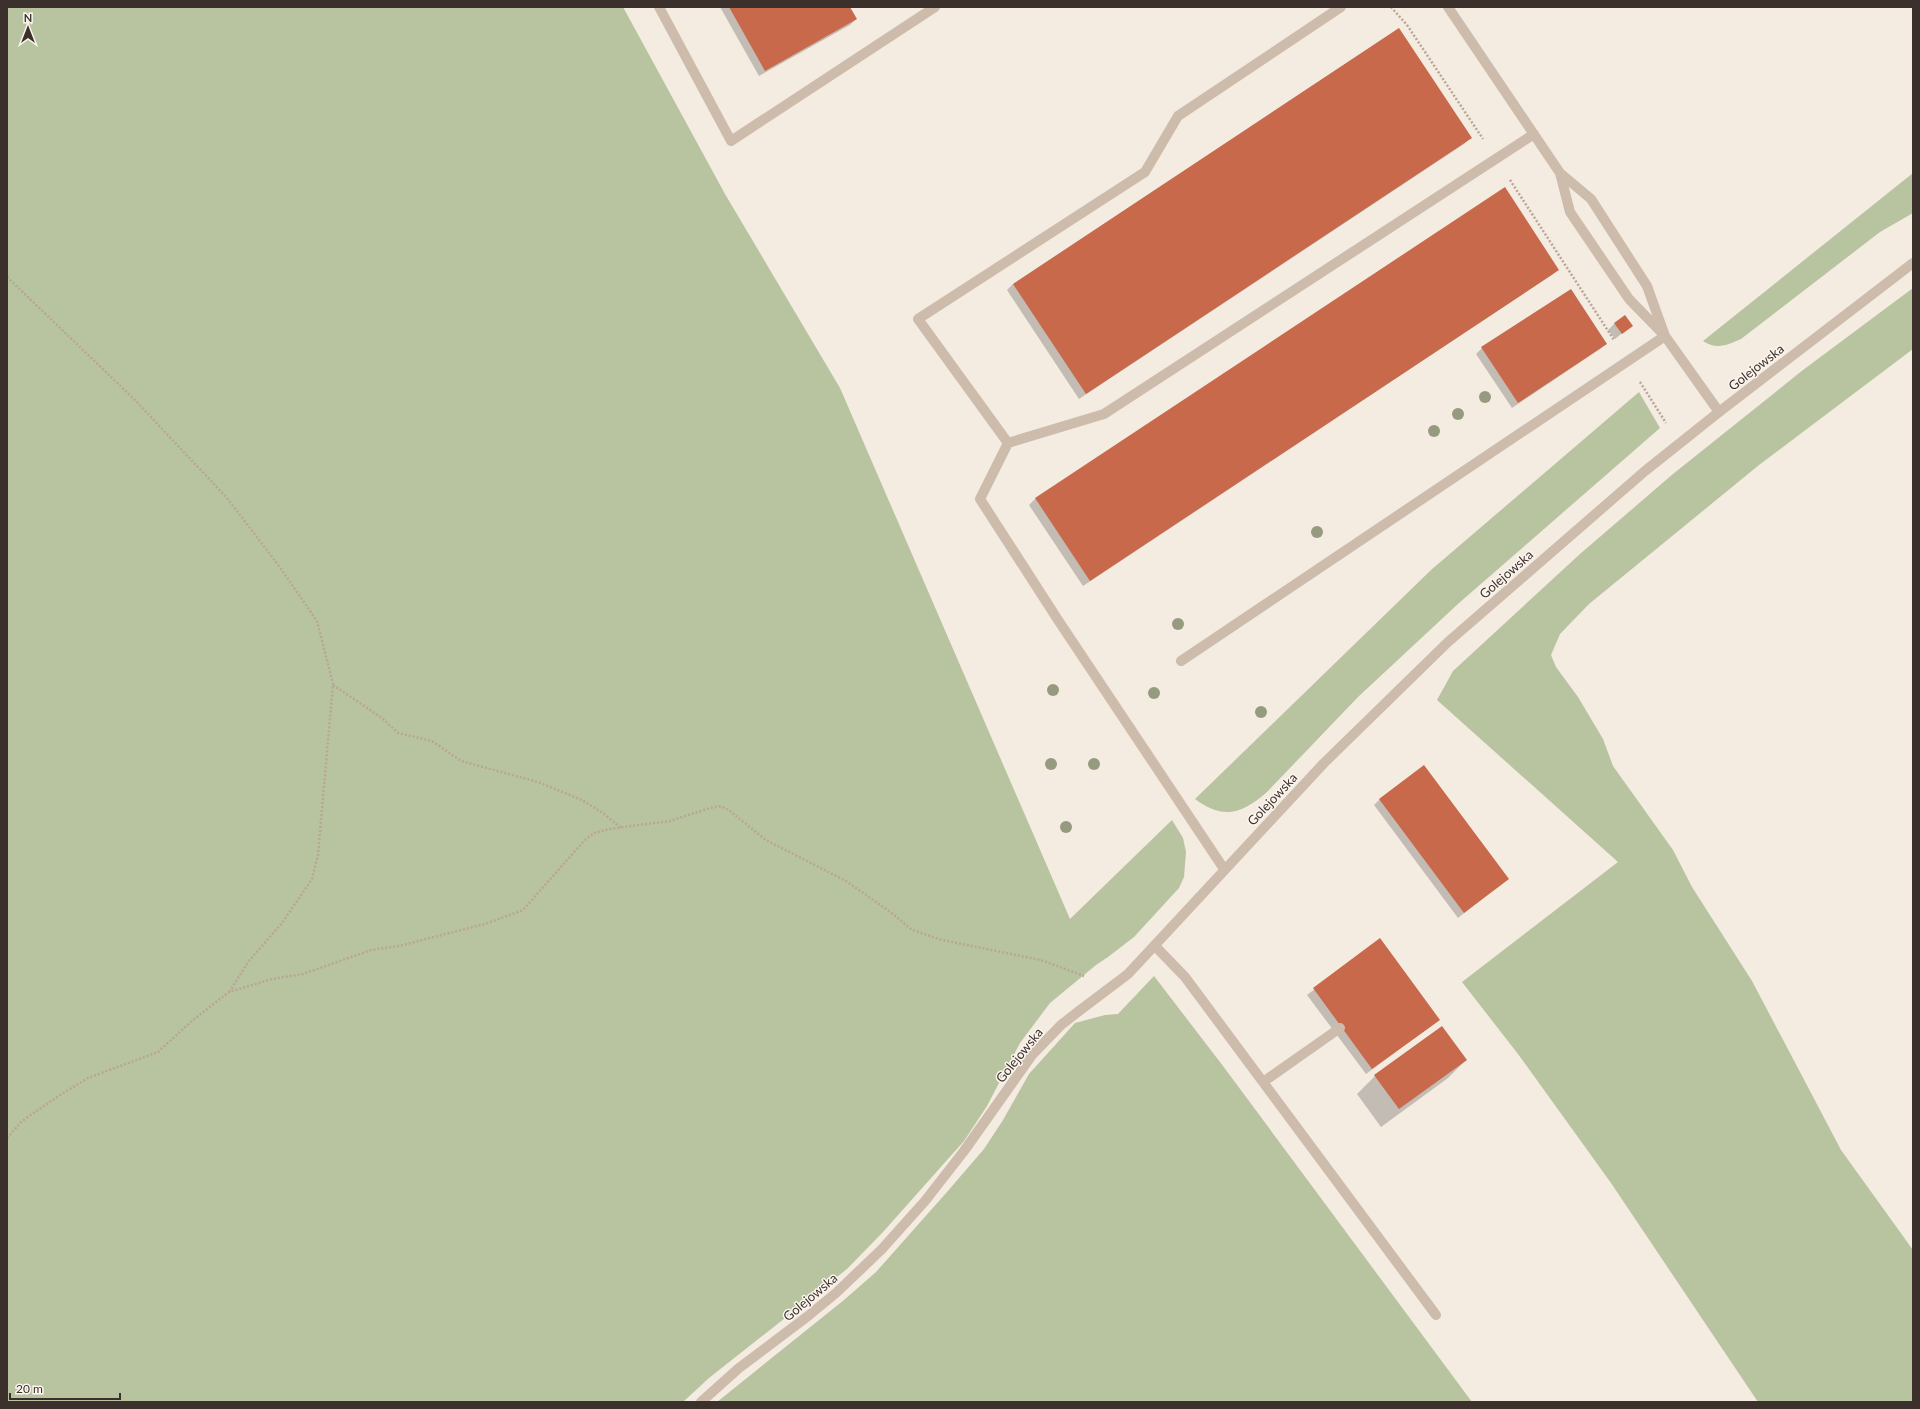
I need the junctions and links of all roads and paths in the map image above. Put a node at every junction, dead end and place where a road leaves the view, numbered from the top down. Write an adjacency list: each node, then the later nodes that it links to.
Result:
1 (659, 7): 2 (street)
2 (935, 7)
3 (1341, 7): 14 (street)
4 (1391, 7): 7 (path)
5 (1448, 7): 6 (street)
6 (1534, 134): 7 (street); 8 (street)
7 (1496, 158): 12 (path); 14 (street)
8 (1560, 172): 11 (street); 11 (street)
9 (1913, 263): 13 (street, Golejowska)
10 (7, 277): 17 (path)
11 (1665, 336): 12 (street); 13 (street)
12 (1627, 361): 15 (path); 16 (street)
13 (1719, 412): 15 (street, Golejowska)
14 (1008, 443): 19 (street)
15 (1679, 444): 19 (street, Golejowska)
16 (1182, 660)
17 (333, 684): 18 (path); 22 (path)
18 (621, 828): 21 (path); 22 (path)
19 (1224, 869): 20 (street, Golejowska)
20 (1155, 946): 21 (street, Golejowska); 24 (street)
21 (1109, 988): 27 (street, Golejowska)
22 (229, 992): 25 (path)
23 (1340, 1028): 24 (street)
24 (1263, 1082): 26 (street)
25 (7, 1138)
26 (1436, 1315)
27 (701, 1402)

